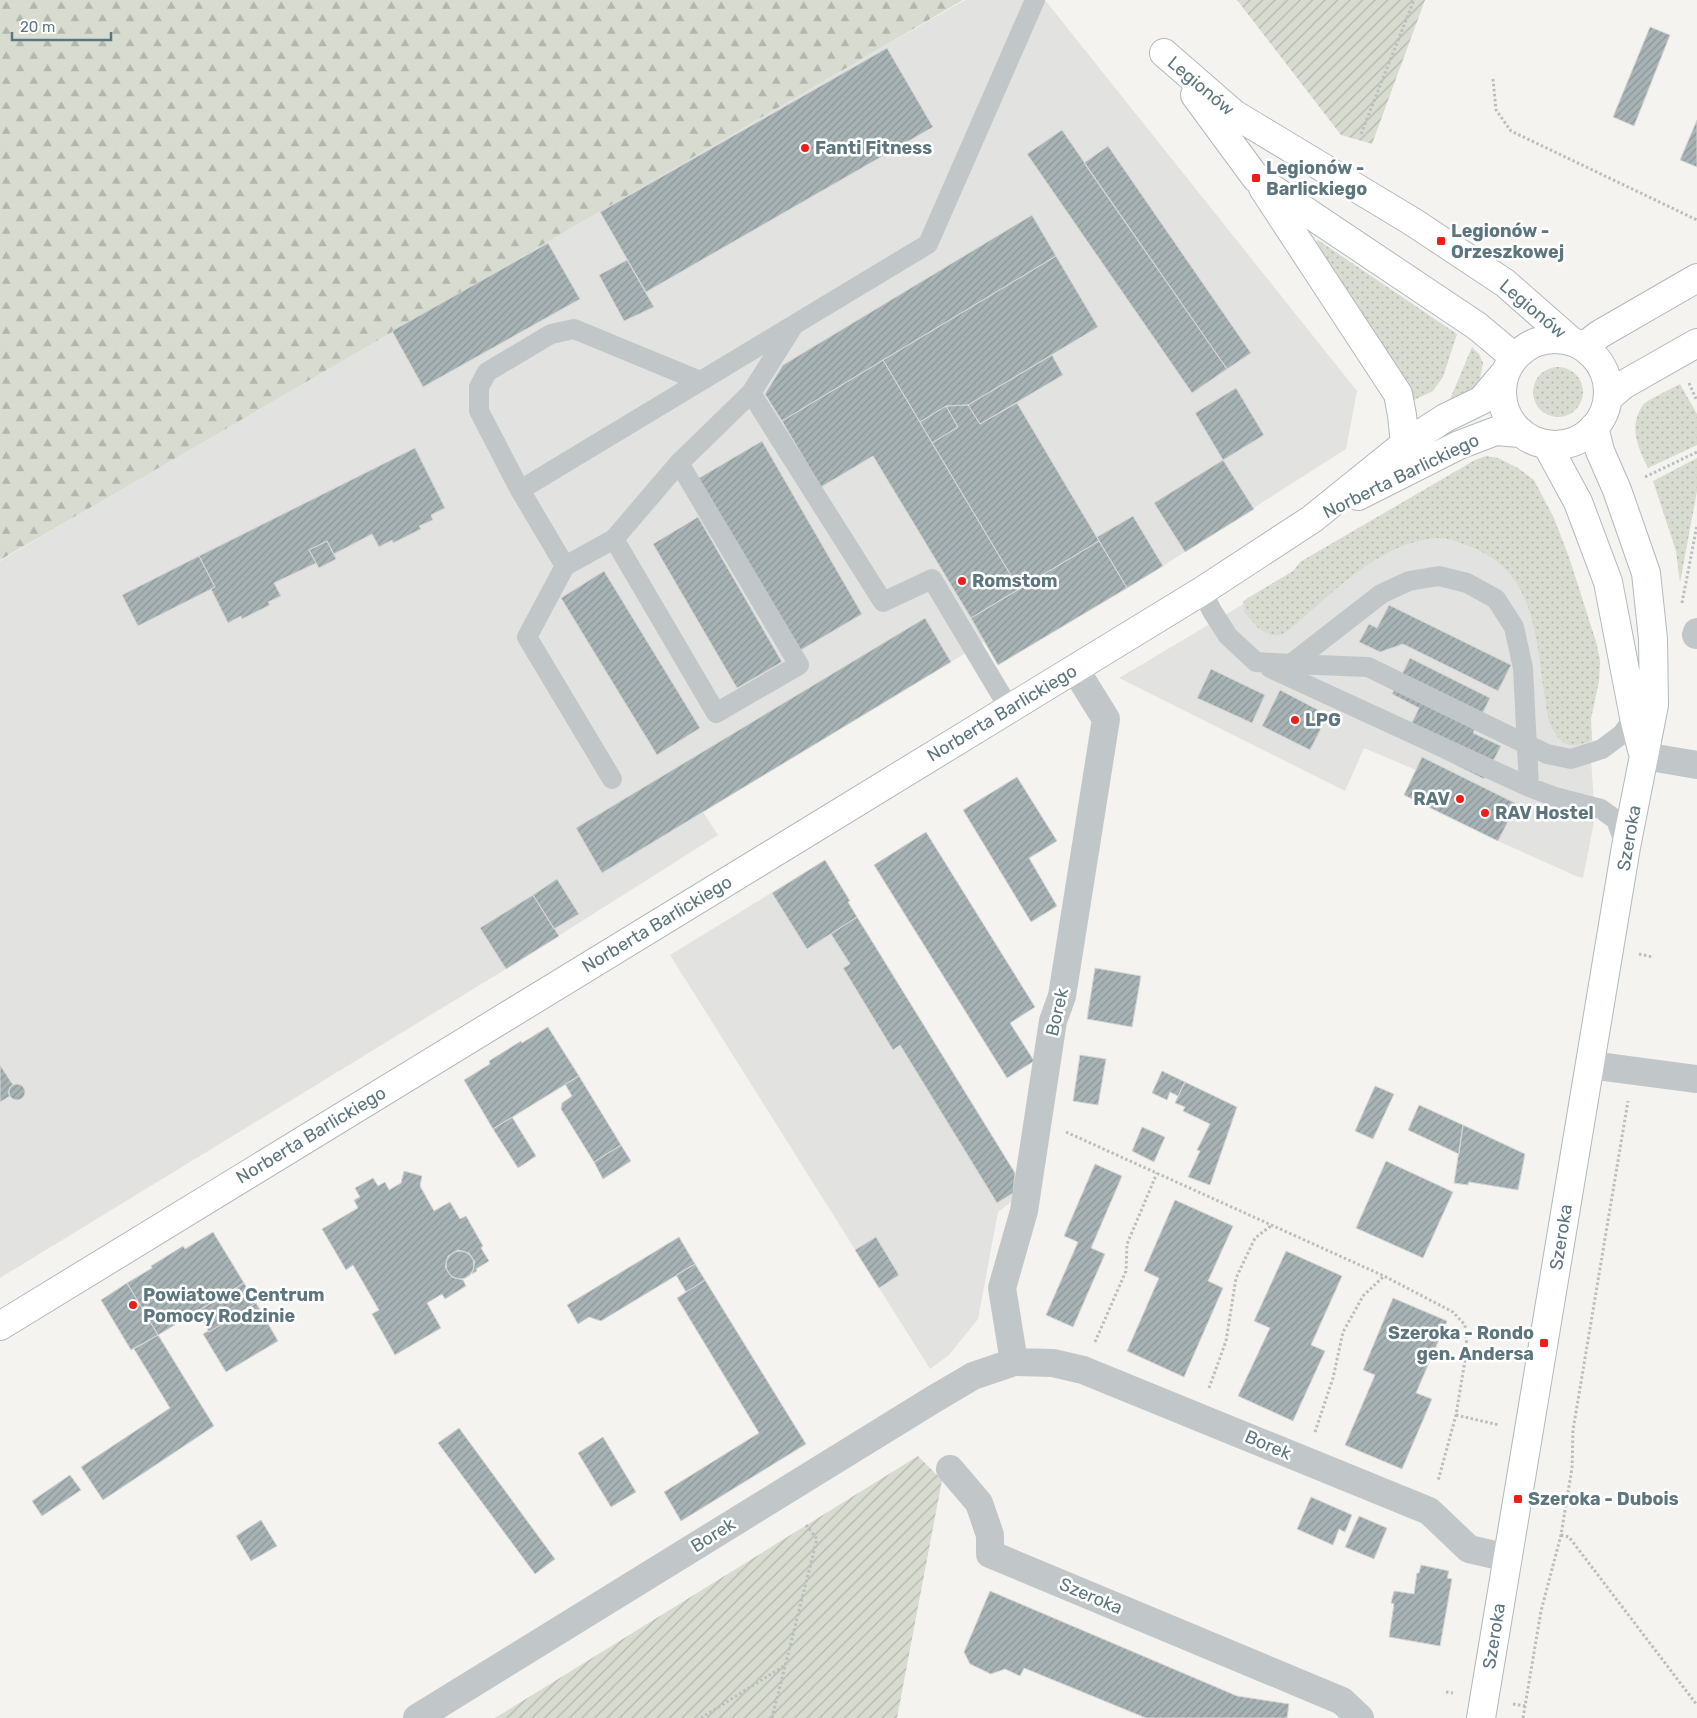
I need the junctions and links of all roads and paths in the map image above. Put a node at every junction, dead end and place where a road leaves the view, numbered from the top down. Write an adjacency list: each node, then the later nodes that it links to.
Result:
1 (1035, 0): 8 (lane)
2 (1414, 0): 4 (path)
3 (1493, 80): 6 (path)
4 (1362, 134)
5 (1256, 178): 10 (street, Legionów); 11 (street, Legionów); 19 (street)
6 (1697, 220)
7 (1697, 278): 10 (street)
8 (794, 325): 13 (lane); 14 (lane)
9 (1697, 343): 15 (street)
10 (1577, 344): 11 (street); 15 (street)
11 (1509, 366): 18 (street); 19 (street, Norberta Barlickiego)
12 (1687, 380): 16 (path)
13 (700, 381): 23 (lane); 23 (lane)
14 (752, 393): 22 (lane); 34 (lane)
15 (1609, 397): 17 (street)
16 (1697, 401)
17 (1594, 427): 20 (street); 24 (street, Szeroka)
18 (1520, 432): 20 (street); 25 (street, Norberta Barlickiego)
19 (1405, 444): 25 (street, Norberta Barlickiego)
20 (1547, 445): 35 (street, Szeroka)
21 (1697, 452): 24 (path)
22 (679, 463): 27 (lane); 27 (lane)
23 (520, 490): 28 (lane)
24 (1618, 490): 37 (street, Szeroka)
25 (1312, 519): 29 (street, Norberta Barlickiego)
26 (1697, 526): 30 (path)
27 (614, 539): 28 (lane)
28 (565, 566): 39 (lane)
29 (1202, 591): 31 (lane); 33 (street, Norberta Barlickiego)
30 (1682, 608)
31 (1256, 662): 32 (lane); 40 (lane)
32 (1291, 664): 36 (lane); 36 (lane)
33 (1075, 669): 34 (street, Norberta Barlickiego); 45 (street, Borek)
34 (1008, 708): 49 (street, Norberta Barlickiego)
35 (1634, 717): 36 (lane); 37 (street, Szeroka)
36 (1528, 746): 40 (lane)
37 (1644, 756): 38 (street); 41 (street, Szeroka)
38 (1697, 765)
39 (612, 779)
40 (1529, 786): 41 (lane)
41 (1626, 846): 42 (street, Szeroka)
42 (1590, 1065): 43 (street); 54 (street, Szeroka)
43 (1632, 1070): 44 (street); 59 (path)
44 (1697, 1079)
45 (1038, 1120): 46 (path); 50 (street, Borek)
46 (1157, 1173): 47 (path); 51 (path)
47 (1272, 1225): 48 (path); 53 (path)
48 (1384, 1276): 52 (path); 55 (path)
49 (0, 1326)
50 (1014, 1362): 51 (street, Borek); 63 (street, Borek)
51 (1083, 1370): 53 (street, Borek)
52 (1456, 1415): 54 (path); 57 (path)
53 (1198, 1416): 55 (street, Borek)
54 (1529, 1431): 60 (street, Szeroka)
55 (1305, 1461): 57 (street, Borek)
56 (950, 1468): 66 (street, Szeroka)
57 (1429, 1511): 60 (street, Borek)
58 (806, 1525): 61 (path)
59 (1561, 1535): 62 (path); 68 (path)
60 (1508, 1558): 67 (street, Szeroka)
61 (785, 1665): 64 (path); 65 (path)
62 (1697, 1705)
63 (417, 1718)
64 (701, 1718)
65 (772, 1718)
66 (1360, 1718)
67 (1481, 1718)
68 (1523, 1718)

